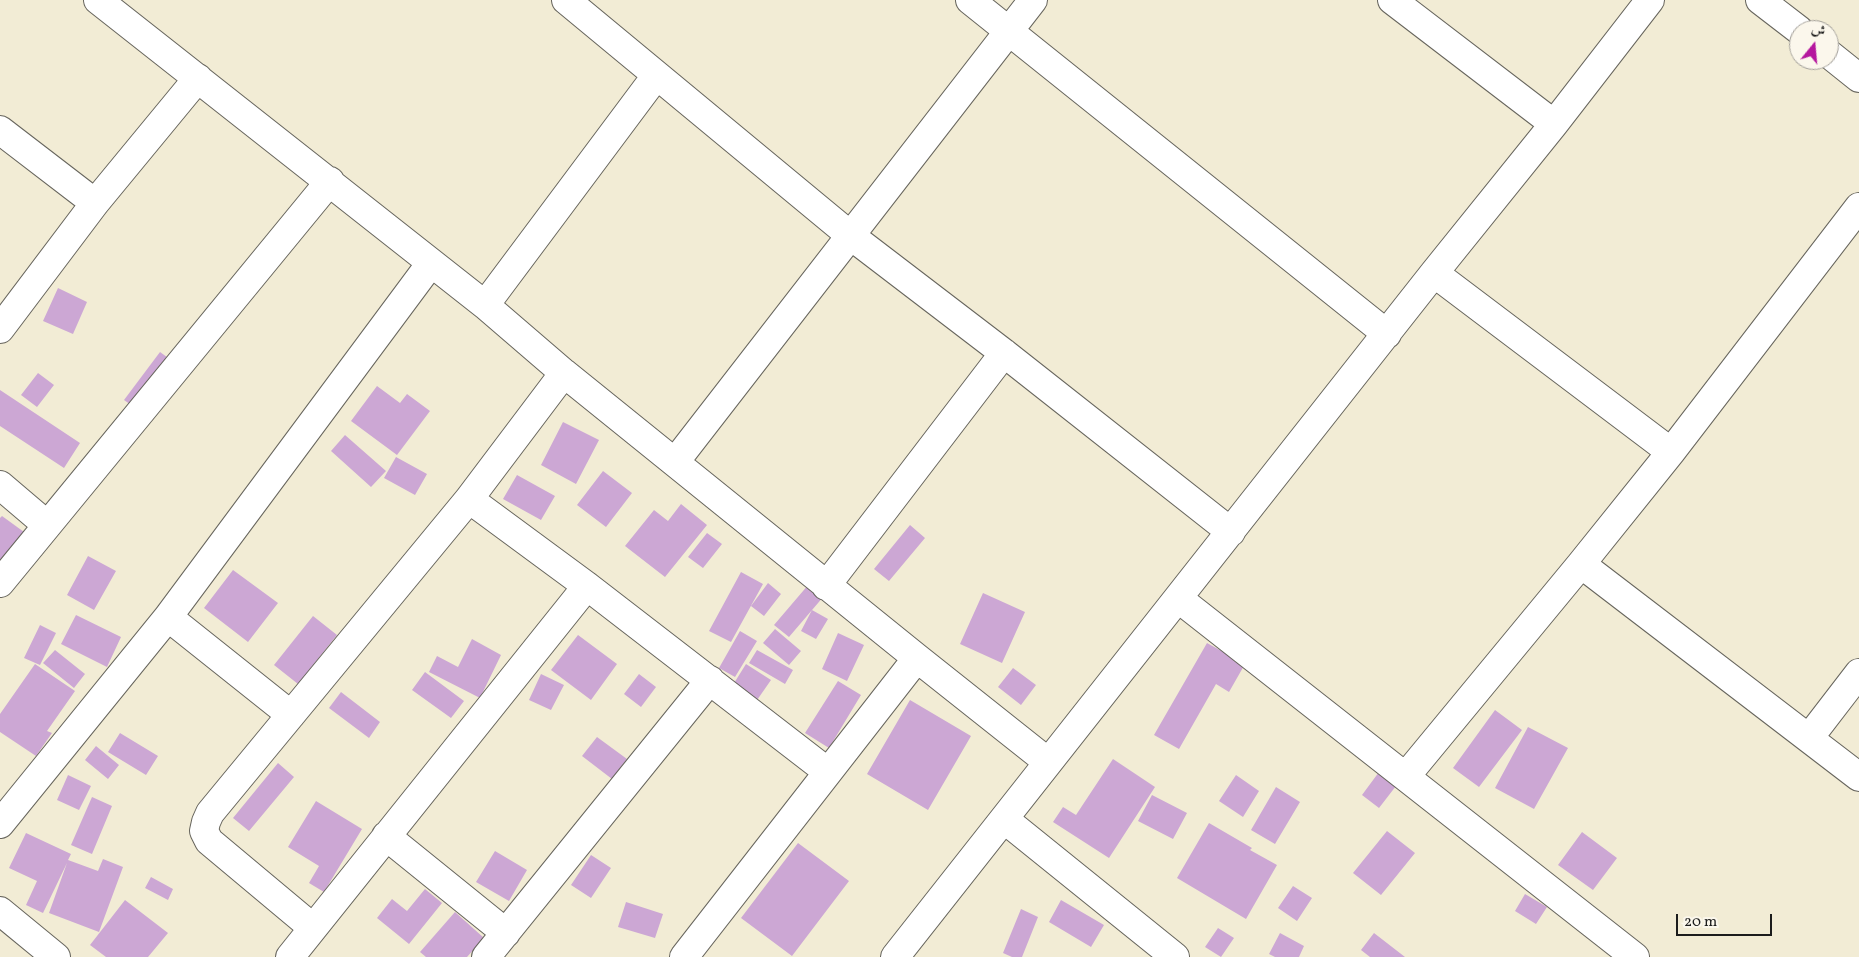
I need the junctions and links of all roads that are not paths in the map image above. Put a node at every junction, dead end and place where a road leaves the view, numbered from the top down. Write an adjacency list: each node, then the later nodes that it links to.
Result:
1 (98, 0): 12 (street)
2 (566, 0): 11 (street)
3 (970, 0): 9 (street)
4 (1033, 0): 9 (street)
5 (1392, 0): 14 (street)
6 (1650, 0): 14 (street)
7 (1760, 0): 8 (street)
8 (1789, 22)
9 (1008, 32): 19 (street); 24 (street)
10 (1839, 62): 13 (street)
11 (656, 76): 19 (street); 22 (street)
12 (198, 78): 16 (street); 17 (street)
13 (1859, 78)
14 (1554, 124): 21 (street)
15 (0, 130): 17 (street)
16 (330, 181): 20 (street); 31 (street)
17 (95, 203): 23 (street)
18 (1859, 207): 27 (street)
19 (851, 236): 25 (street); 28 (street)
20 (431, 263): 22 (street); 38 (street)
21 (1434, 273): 24 (street); 27 (street)
22 (485, 305): 26 (street)
23 (0, 329)
24 (1387, 334): 32 (street)
25 (1004, 353): 32 (street); 36 (street)
26 (564, 373): 28 (street); 30 (street)
27 (1671, 452): 33 (street)
28 (675, 462): 36 (street)
29 (0, 485): 31 (street)
30 (469, 499): 35 (street); 42 (street)
31 (47, 525): 34 (street)
32 (1231, 532): 37 (street)
33 (1581, 564): 43 (street); 46 (street)
34 (0, 584)
35 (586, 586): 41 (street); 50 (street)
36 (826, 586): 39 (street)
37 (1179, 599): 44 (street); 46 (street)
38 (168, 617): 42 (street); 49 (street)
39 (916, 658): 44 (street); 45 (street)
40 (1859, 673): 43 (street)
41 (710, 680): 45 (street); 53 (street)
42 (291, 715): 52 (street)
43 (1809, 738): 47 (street)
44 (1048, 762): 48 (street)
45 (828, 772): 57 (street)
46 (1406, 776): 60 (street)
47 (1859, 777)
48 (1004, 819): 58 (street); 59 (street)
49 (0, 824)
50 (386, 836): 52 (street); 53 (street)
51 (0, 911): 54 (street)
52 (313, 928): 55 (street)
53 (506, 933): 56 (street)
54 (56, 957)
55 (290, 957)
56 (486, 957)
57 (684, 957)
58 (895, 957)
59 (1175, 957)
60 (1635, 957)

